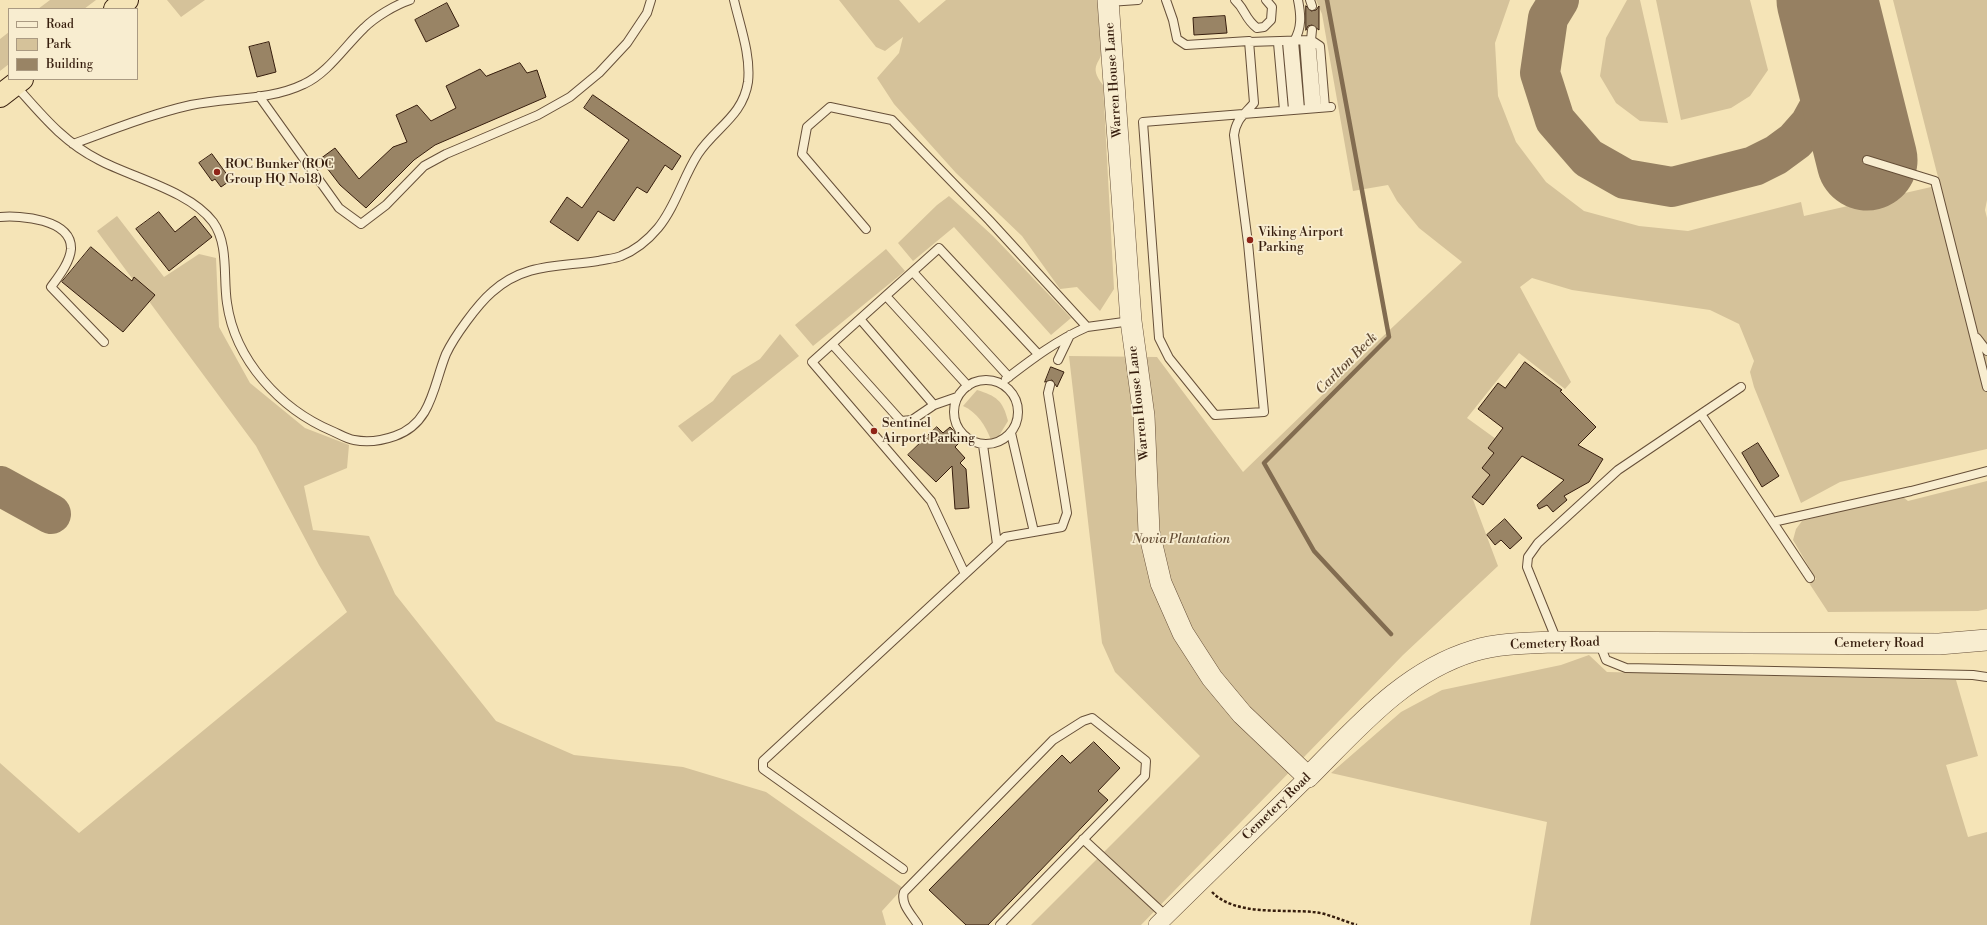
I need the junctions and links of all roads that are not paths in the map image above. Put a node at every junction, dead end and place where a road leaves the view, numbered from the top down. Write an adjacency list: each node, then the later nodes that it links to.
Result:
1 (127, 0): 11 (highway)
2 (410, 0): 17 (lane)
3 (651, 0): 17 (lane)
4 (734, 0): 20 (lane)
5 (1138, 0): 10 (lane)
6 (1166, 0): 14 (lane)
7 (1236, 0): 8 (lane)
8 (1266, 0)
9 (1298, 0): 15 (lane)
10 (1108, 1): 27 (street, Warren House Lane)
11 (116, 8)
12 (1312, 30): 13 (lane)
13 (1308, 41): 15 (lane); 18 (lane); 18 (lane)
14 (1249, 42): 15 (lane); 19 (lane)
15 (1286, 42): 18 (lane); 18 (lane)
16 (12, 86): 20 (lane)
17 (259, 96): 20 (lane)
18 (1308, 108): 19 (lane)
19 (1246, 112): 19 (lane)
20 (74, 144)
21 (1867, 160): 29 (lane)
22 (0, 217): 31 (lane)
23 (866, 229): 28 (lane)
24 (913, 272): 25 (lane); 34 (lane); 36 (lane)
25 (886, 296): 26 (lane); 39 (lane)
26 (860, 319): 32 (lane); 43 (lane)
27 (1131, 322): 28 (lane); 57 (street, Warren House Lane)
28 (1087, 327): 30 (lane)
29 (1974, 334): 33 (lane); 41 (lane)
30 (1070, 335): 34 (lane); 35 (lane)
31 (104, 342)
32 (832, 344): 43 (lane); 51 (lane)
33 (1987, 351)
34 (1038, 354): 36 (lane)
35 (1058, 360)
36 (1009, 377): 37 (lane)
37 (1000, 383): 39 (lane); 45 (lane)
38 (1050, 385): 49 (lane)
39 (968, 386): 42 (lane)
40 (1741, 387): 44 (lane)
41 (1987, 387)
42 (958, 397): 43 (lane); 46 (lane)
43 (934, 405)
44 (1702, 414): 48 (lane); 54 (lane)
45 (1011, 433): 46 (lane); 49 (lane)
46 (983, 445): 50 (lane)
47 (1987, 471): 48 (lane)
48 (1773, 522): 52 (lane)
49 (1034, 532): 50 (lane)
50 (997, 544): 51 (lane)
51 (965, 574): 59 (lane)
52 (1810, 578)
53 (1987, 640): 55 (street, Cemetery Road)
54 (1557, 642): 55 (street, Cemetery Road); 57 (street, Cemetery Road)
55 (1599, 642): 56 (lane)
56 (1987, 676)
57 (1308, 777): 60 (street, Cemetery Road)
58 (1083, 839): 60 (lane); 61 (lane); 62 (lane)
59 (904, 869)
60 (1162, 920)
61 (918, 925)
62 (1000, 925)

